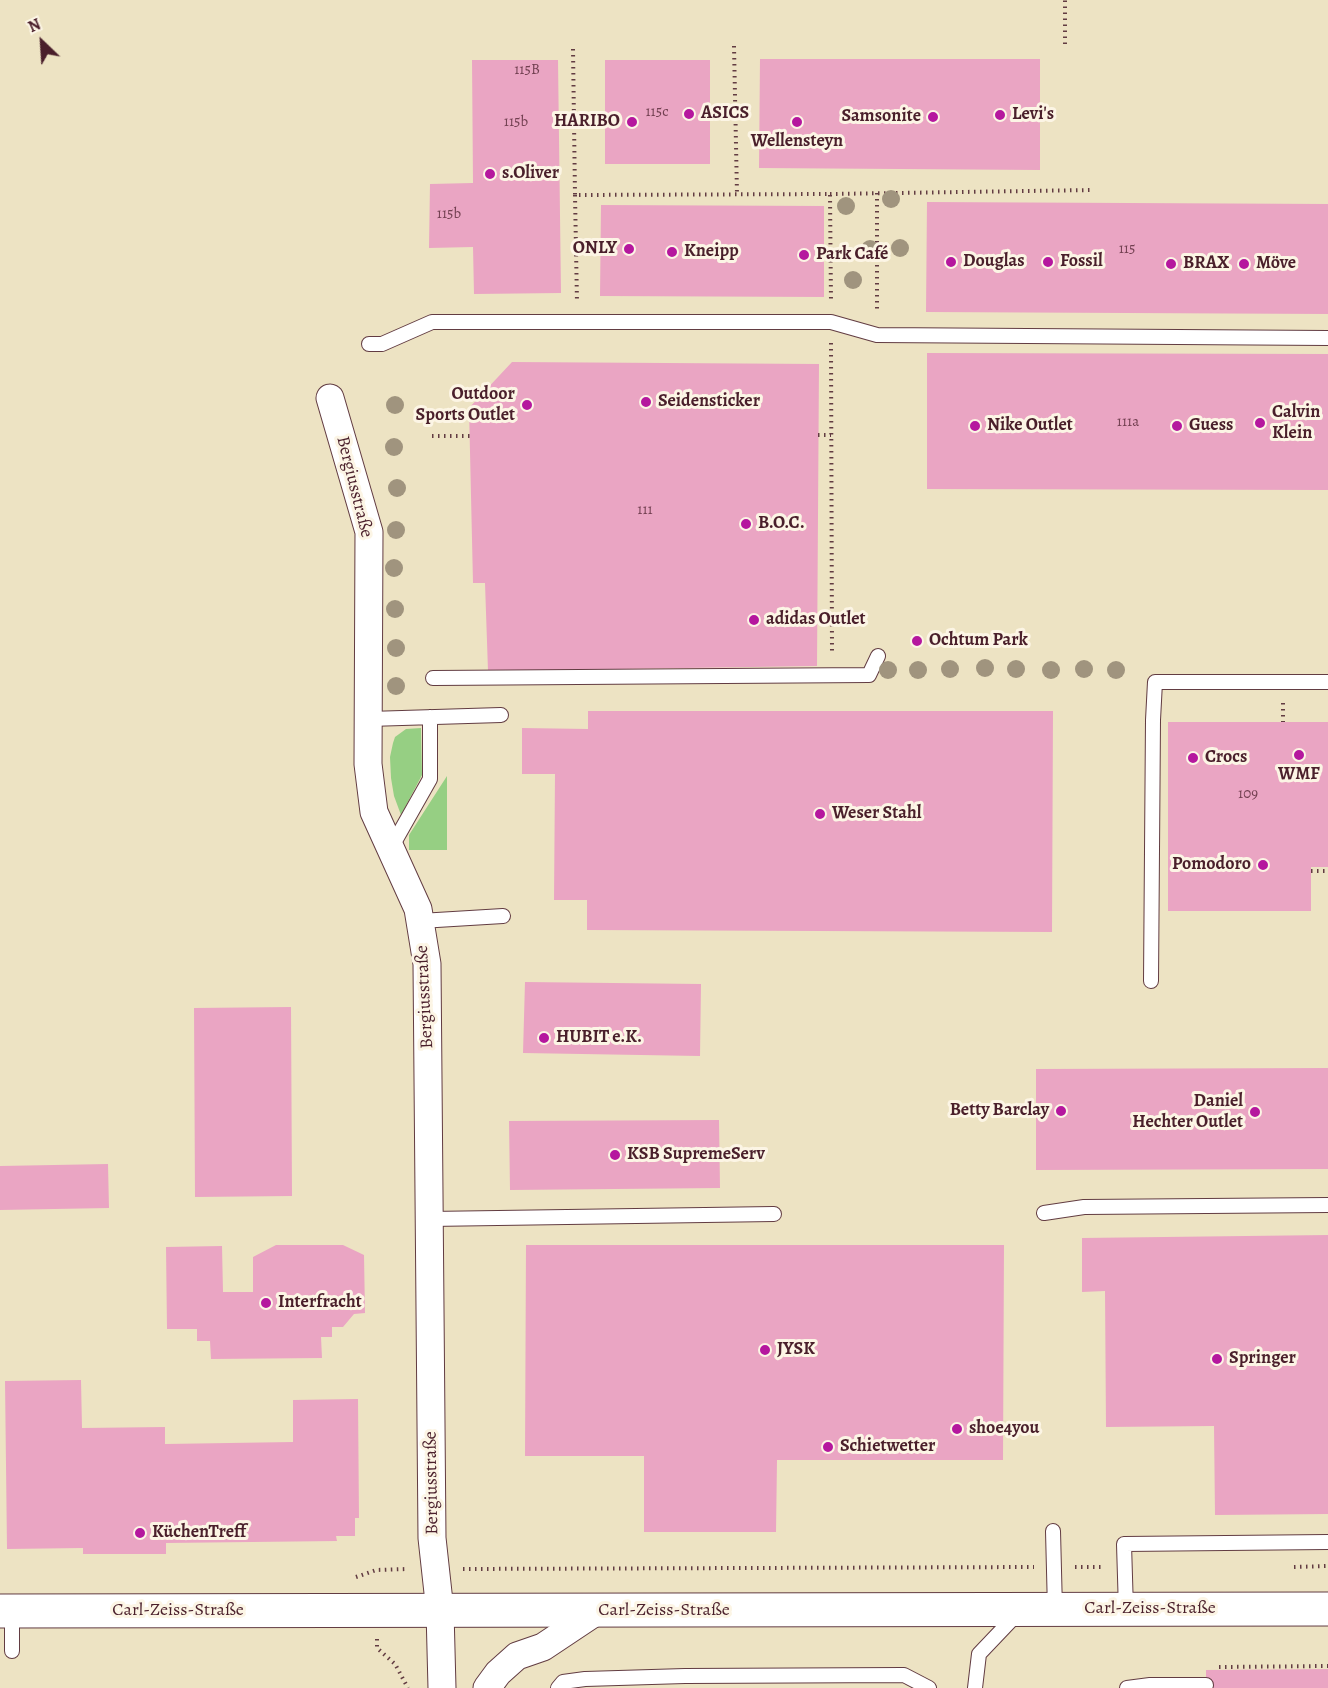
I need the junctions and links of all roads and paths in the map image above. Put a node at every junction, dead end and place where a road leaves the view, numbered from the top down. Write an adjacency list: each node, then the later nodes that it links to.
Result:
1 (1065, 0): 2 (path)
2 (1065, 44)
3 (734, 46): 6 (path)
4 (1092, 190): 5 (path)
5 (877, 193): 7 (path); 10 (path)
6 (737, 194)
7 (830, 194)
8 (575, 195): 9 (path)
9 (578, 321): 10 (lane); 12 (lane)
10 (878, 334): 11 (lane)
11 (1328, 338)
12 (369, 344)
13 (330, 398): 23 (street, Bergiusstraße)
14 (818, 435): 15 (path)
15 (831, 435)
16 (432, 436): 17 (path)
17 (470, 436)
18 (878, 656): 19 (lane)
19 (433, 678)
20 (1328, 682): 29 (lane)
21 (501, 715): 22 (lane)
22 (430, 717): 23 (lane); 24 (lane)
23 (369, 719): 24 (street, Bergiusstraße)
24 (391, 848): 28 (street, Bergiusstraße)
25 (1311, 871): 26 (path)
26 (1328, 871)
27 (503, 916): 28 (lane)
28 (420, 921): 33 (street, Bergiusstraße)
29 (1151, 981)
30 (1328, 1205): 31 (lane)
31 (1044, 1213)
32 (774, 1214): 33 (lane)
33 (429, 1219): 40 (street, Bergiusstraße)
34 (1053, 1531): 37 (lane)
35 (1328, 1542): 38 (lane)
36 (1328, 1566): 39 (path)
37 (1054, 1567): 38 (path); 40 (path); 44 (lane)
38 (1124, 1567): 45 (lane)
39 (1292, 1567)
40 (435, 1569): 41 (path); 47 (street, Bergiusstraße)
41 (376, 1570)
42 (1328, 1609): 45 (main road, Carl-Zeiss-Straße)
43 (1021, 1610): 44 (main road, Carl-Zeiss-Straße); 48 (main road, Carl-Zeiss-Straße); 58 (lane)
44 (1055, 1610): 45 (main road, Carl-Zeiss-Straße)
45 (1126, 1610)
46 (6, 1611): 47 (main road, Carl-Zeiss-Straße); 49 (lane)
47 (440, 1611): 48 (main road, Carl-Zeiss-Straße); 54 (street, Bergiusstraße)
48 (597, 1611): 55 (street)
49 (12, 1651)
50 (1328, 1666): 51 (path)
51 (1214, 1667)
52 (686, 1682): 56 (lane); 57 (lane)
53 (1206, 1685): 59 (lane)
54 (442, 1688)
55 (487, 1688)
56 (558, 1688)
57 (929, 1688)
58 (975, 1688)
59 (1127, 1688)

